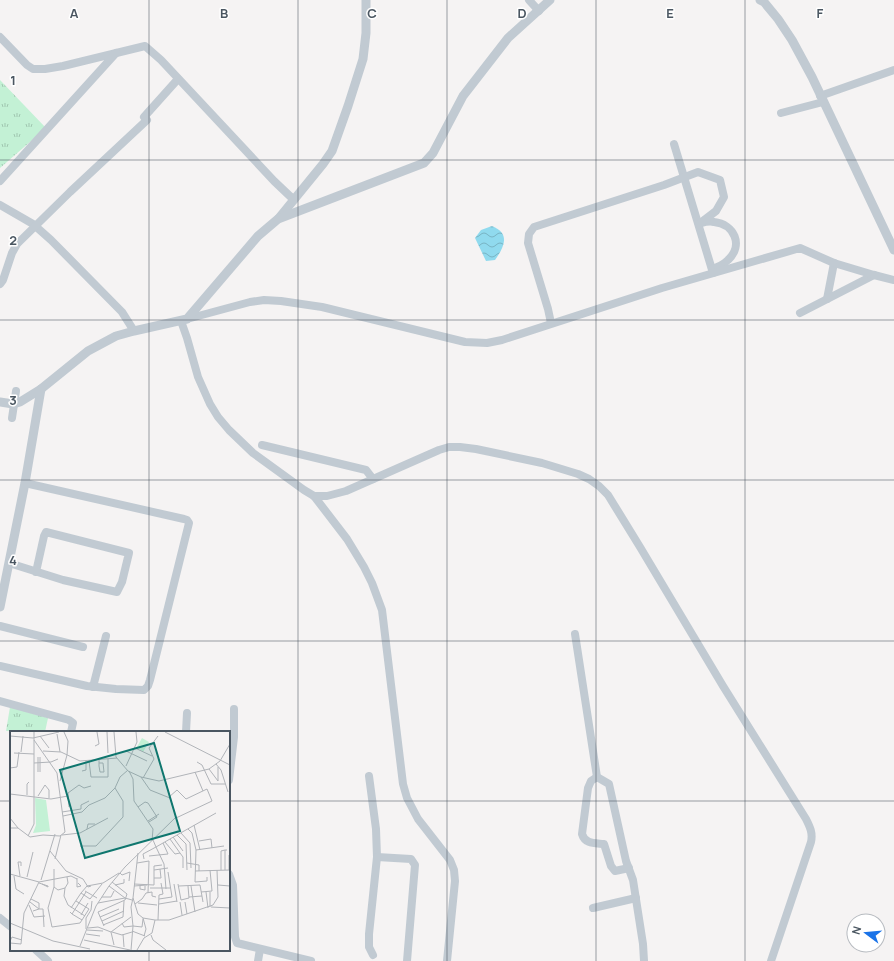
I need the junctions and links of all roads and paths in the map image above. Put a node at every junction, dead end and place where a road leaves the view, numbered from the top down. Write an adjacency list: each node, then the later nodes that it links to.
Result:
1 (366, 0): 15 (street)
2 (529, 0): 5 (street)
3 (550, 0): 5 (street)
4 (763, 1): 10 (street)
5 (539, 11): 17 (street)
6 (0, 37): 7 (street)
7 (116, 53): 9 (street); 14 (street)
8 (894, 70): 10 (street)
9 (178, 79): 15 (street); 19 (street)
10 (821, 99): 11 (street); 20 (street)
11 (781, 113)
12 (674, 144): 13 (street)
13 (685, 178): 18 (street); 18 (street); 29 (street)
14 (0, 181)
15 (294, 200): 17 (street)
16 (0, 205): 19 (street)
17 (278, 219): 28 (street)
18 (699, 224): 22 (street); 22 (street)
19 (35, 226): 25 (street); 30 (street)
20 (894, 250)
21 (834, 263): 22 (street); 23 (street); 26 (street)
22 (712, 271): 29 (street)
23 (874, 276): 24 (street); 26 (street)
24 (894, 280)
25 (0, 284)
26 (827, 299): 27 (street)
27 (800, 313)
28 (184, 320): 29 (street); 30 (street); 39 (street)
29 (550, 323)
30 (134, 331): 31 (street)
31 (41, 389): 34 (street); 38 (street)
32 (16, 391): 34 (street)
33 (0, 402): 34 (street)
34 (13, 404): 35 (street)
35 (12, 418)
36 (262, 445): 37 (street)
37 (373, 479): 39 (street); 73 (street)
38 (25, 483): 40 (street); 48 (street)
39 (314, 496): 71 (street)
40 (9, 564): 41 (street); 42 (street)
41 (36, 572): 41 (street)
42 (0, 607)
43 (0, 626): 46 (street)
44 (575, 634): 56 (street)
45 (106, 636): 48 (street)
46 (83, 646)
47 (0, 666): 48 (street)
48 (93, 687)
49 (0, 701): 52 (street)
50 (234, 709): 54 (street)
51 (187, 713): 53 (street)
52 (71, 731)
53 (186, 731)
54 (230, 771)
55 (369, 776): 57 (street)
56 (597, 777): 58 (street); 58 (street)
57 (377, 857): 66 (street); 70 (street)
58 (629, 868): 60 (street)
59 (230, 876): 64 (street)
60 (636, 898): 61 (street); 72 (street)
61 (593, 908)
62 (0, 918): 63 (street)
63 (10, 926)
64 (260, 949): 68 (street); 69 (street)
65 (37, 951): 67 (street)
66 (373, 956)
67 (48, 961)
68 (258, 961)
69 (311, 961)
70 (407, 961)
71 (447, 961)
72 (644, 961)
73 (770, 961)

